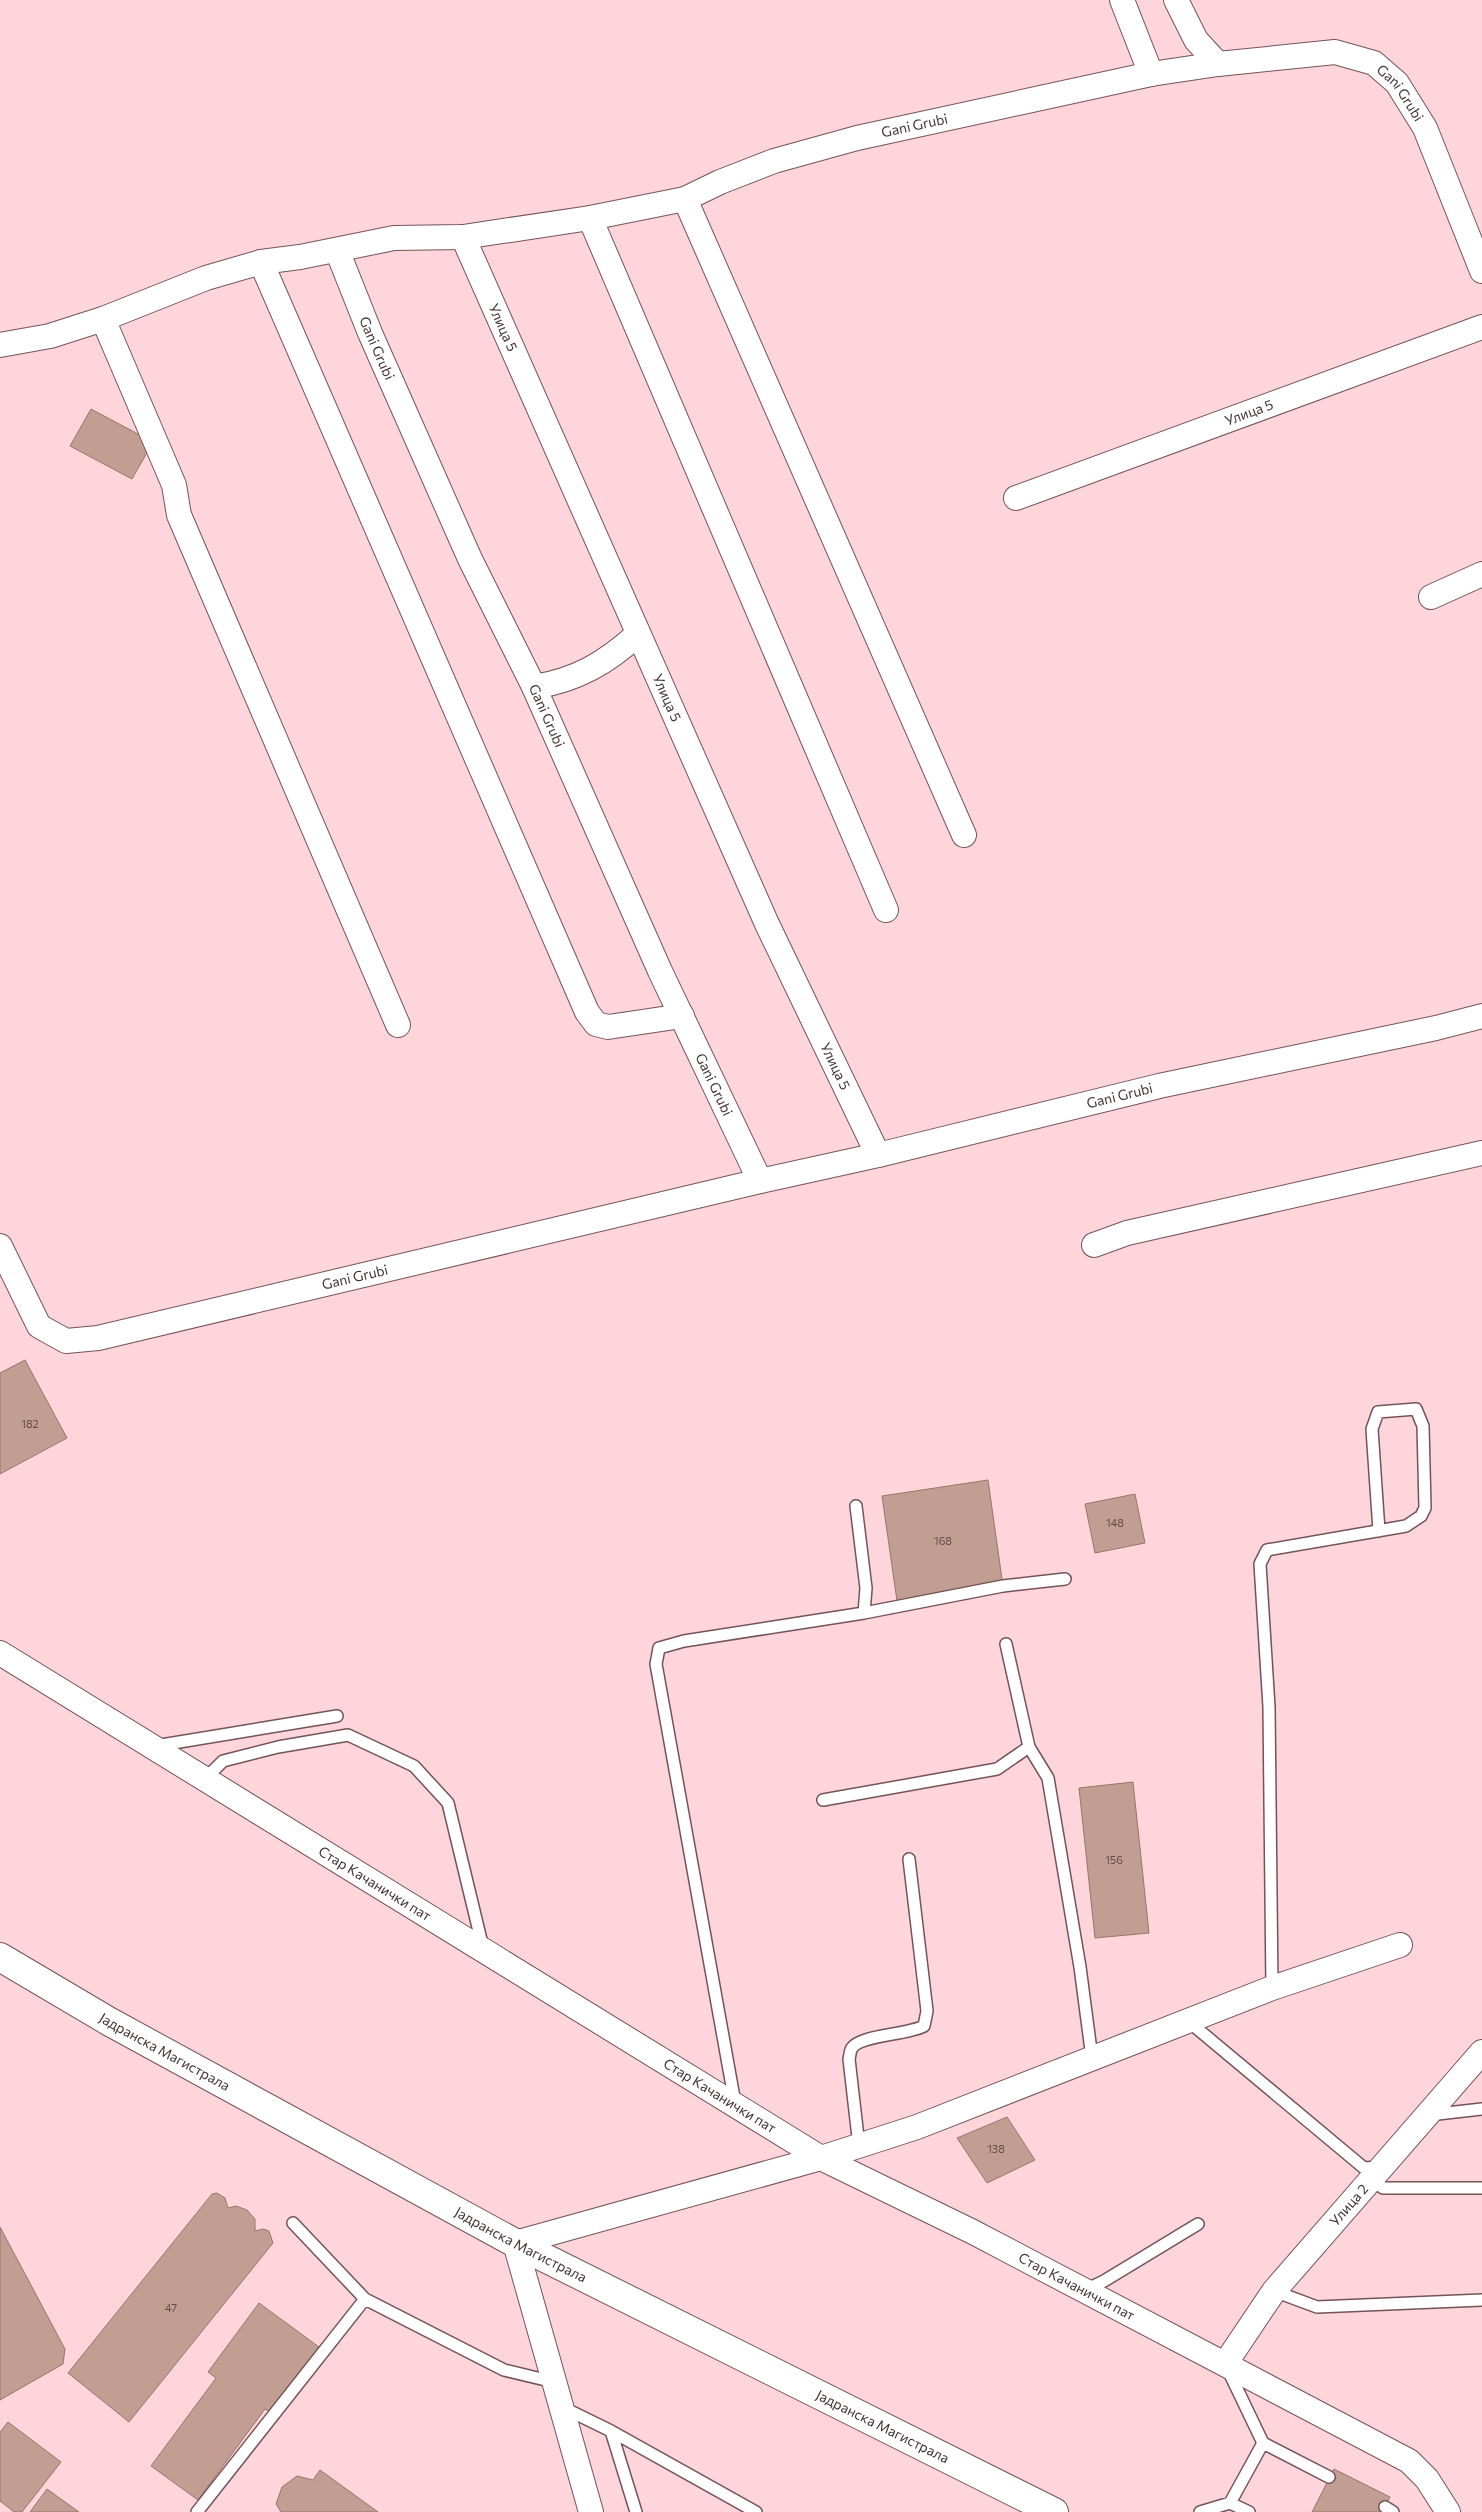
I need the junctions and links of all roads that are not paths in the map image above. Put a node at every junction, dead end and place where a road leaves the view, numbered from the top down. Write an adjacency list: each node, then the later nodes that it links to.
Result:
1 (1122, 0): 4 (street)
2 (1176, 0): 3 (street)
3 (1218, 64): 4 (street, Gani Grubi); 10 (street, Gani Grubi)
4 (1151, 74): 5 (street, Gani Grubi)
5 (685, 199): 6 (street, Gani Grubi); 19 (street)
6 (590, 218): 7 (street, Gani Grubi); 20 (street)
7 (463, 237): 8 (street, Gani Grubi); 17 (street, Улица 5)
8 (337, 250): 9 (street, Gani Grubi); 18 (street, Gani Grubi)
9 (261, 262): 11 (street, Gani Grubi); 21 (street)
10 (1482, 271)
11 (102, 319): 13 (street, Gani Grubi); 23 (street)
12 (1482, 327): 14 (street, Улица 5)
13 (0, 345)
14 (1016, 498)
15 (1482, 574): 16 (street)
16 (1431, 597)
17 (638, 634): 18 (street); 25 (street, Улица 5)
18 (534, 687): 21 (street, Gani Grubi)
19 (964, 835)
20 (886, 910)
21 (682, 1016): 26 (street, Gani Grubi)
22 (1482, 1016): 25 (street, Gani Grubi)
23 (398, 1025)
24 (1482, 1153): 27 (street)
25 (878, 1155): 26 (street, Gani Grubi)
26 (760, 1181): 28 (street, Gani Grubi)
27 (1094, 1245)
28 (0, 1246)
29 (856, 1506): 32 (lane)
30 (1379, 1531): 30 (lane); 44 (lane)
31 (1065, 1579): 32 (lane)
32 (864, 1613): 48 (lane)
33 (1006, 1644): 37 (lane)
34 (2, 1659): 36 (street, Стар Качанички пат)
35 (337, 1716): 36 (lane)
36 (154, 1747): 38 (street, Стар Качанички пат)
37 (1029, 1747): 39 (lane); 47 (lane)
38 (205, 1778): 42 (street, Стар Качанички пат); 42 (lane)
39 (823, 1800)
40 (909, 1859): 51 (lane)
41 (1400, 1945): 44 (street)
42 (483, 1950): 48 (street, Стар Качанички пат)
43 (0, 1957): 57 (street, Јадранска Магистрала)
44 (1272, 1988): 45 (street)
45 (1188, 2021): 47 (street); 53 (lane)
46 (1482, 2052): 50 (street, Улица 2)
47 (1092, 2058): 51 (street)
48 (735, 2105): 52 (street, Стар Качанички пат)
49 (1482, 2108): 50 (lane)
50 (1425, 2116): 53 (street, Улица 2)
51 (859, 2146): 52 (street)
52 (821, 2158): 57 (street); 58 (street, Стар Качанички пат)
53 (1375, 2173): 54 (lane); 59 (street, Улица 2)
54 (1482, 2188)
55 (293, 2224): 60 (lane)
56 (1198, 2224): 58 (lane)
57 (515, 2243): 63 (street); 73 (street, Јадранска Магистрала)
58 (1082, 2291): 62 (street, Стар Качанички пат)
59 (1274, 2292): 61 (lane); 62 (street, Улица 2)
60 (365, 2299): 63 (lane); 69 (lane)
61 (1482, 2300)
62 (1226, 2364): 66 (lane); 76 (street, Стар Качанички пат)
63 (554, 2382): 64 (street)
64 (560, 2406): 65 (lane); 70 (street)
65 (611, 2431): 71 (lane); 72 (lane)
66 (1263, 2442): 67 (lane); 68 (lane)
67 (1329, 2477)
68 (1230, 2503): 74 (lane); 75 (lane)
69 (197, 2512)
70 (591, 2512)
71 (636, 2512)
72 (756, 2512)
73 (1054, 2512)
74 (1200, 2512)
75 (1249, 2512)
76 (1448, 2512)

